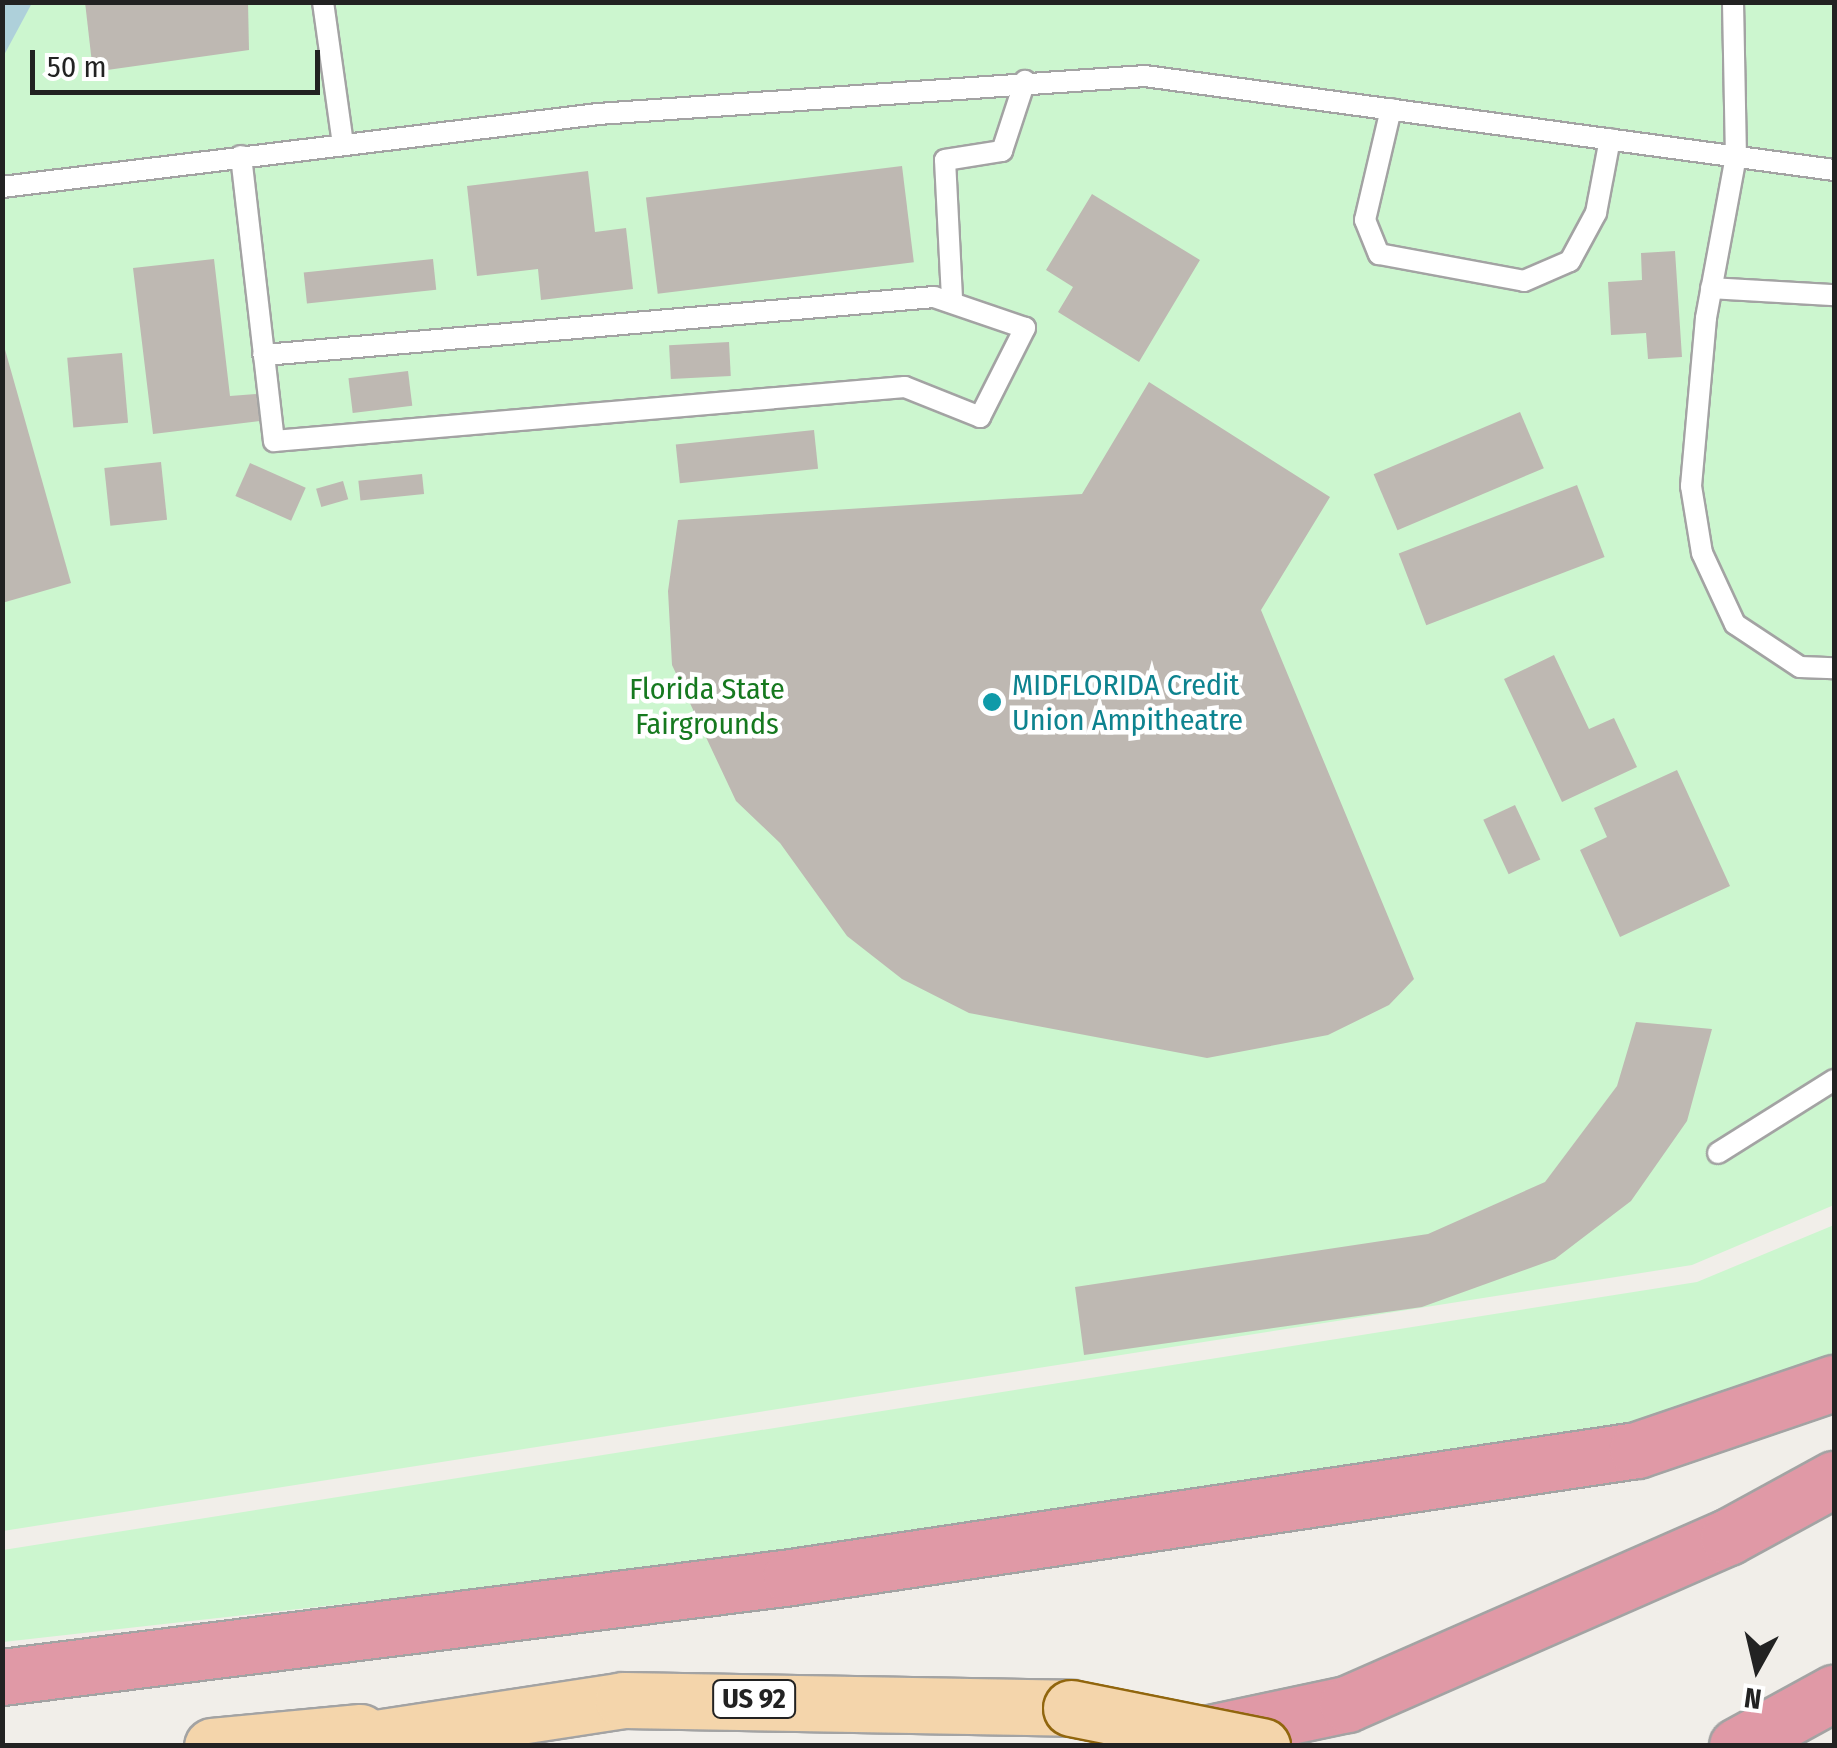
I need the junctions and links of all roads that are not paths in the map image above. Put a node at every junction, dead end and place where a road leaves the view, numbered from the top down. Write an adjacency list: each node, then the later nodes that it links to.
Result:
1 (323, 2): 6 (lane)
2 (1734, 2): 8 (lane)
3 (1024, 81): 4 (lane); 6 (lane); 13 (lane)
4 (1391, 109): 5 (lane); 5 (lane)
5 (1610, 139): 8 (lane)
6 (343, 144): 7 (lane)
7 (241, 156): 10 (lane); 14 (lane)
8 (1736, 156): 9 (lane); 11 (lane)
9 (1834, 170)
10 (2, 188)
11 (1711, 288): 12 (lane); 15 (lane)
12 (1834, 295)
13 (952, 298): 14 (lane); 14 (lane)
14 (264, 355)
15 (1834, 668)
16 (1834, 1080): 17 (lane)
17 (1718, 1154)
18 (1834, 1382): 20 (highway)
19 (1834, 1479): 25 (highway)
20 (2, 1677)
21 (1834, 1693): 27 (highway)
22 (438, 1725): 23 (main road); 24 (main road, US 92); 26 (main road, US 92, bridge)
23 (212, 1746)
24 (324, 1746)
25 (1150, 1746)
26 (1262, 1746)
27 (1736, 1746)

